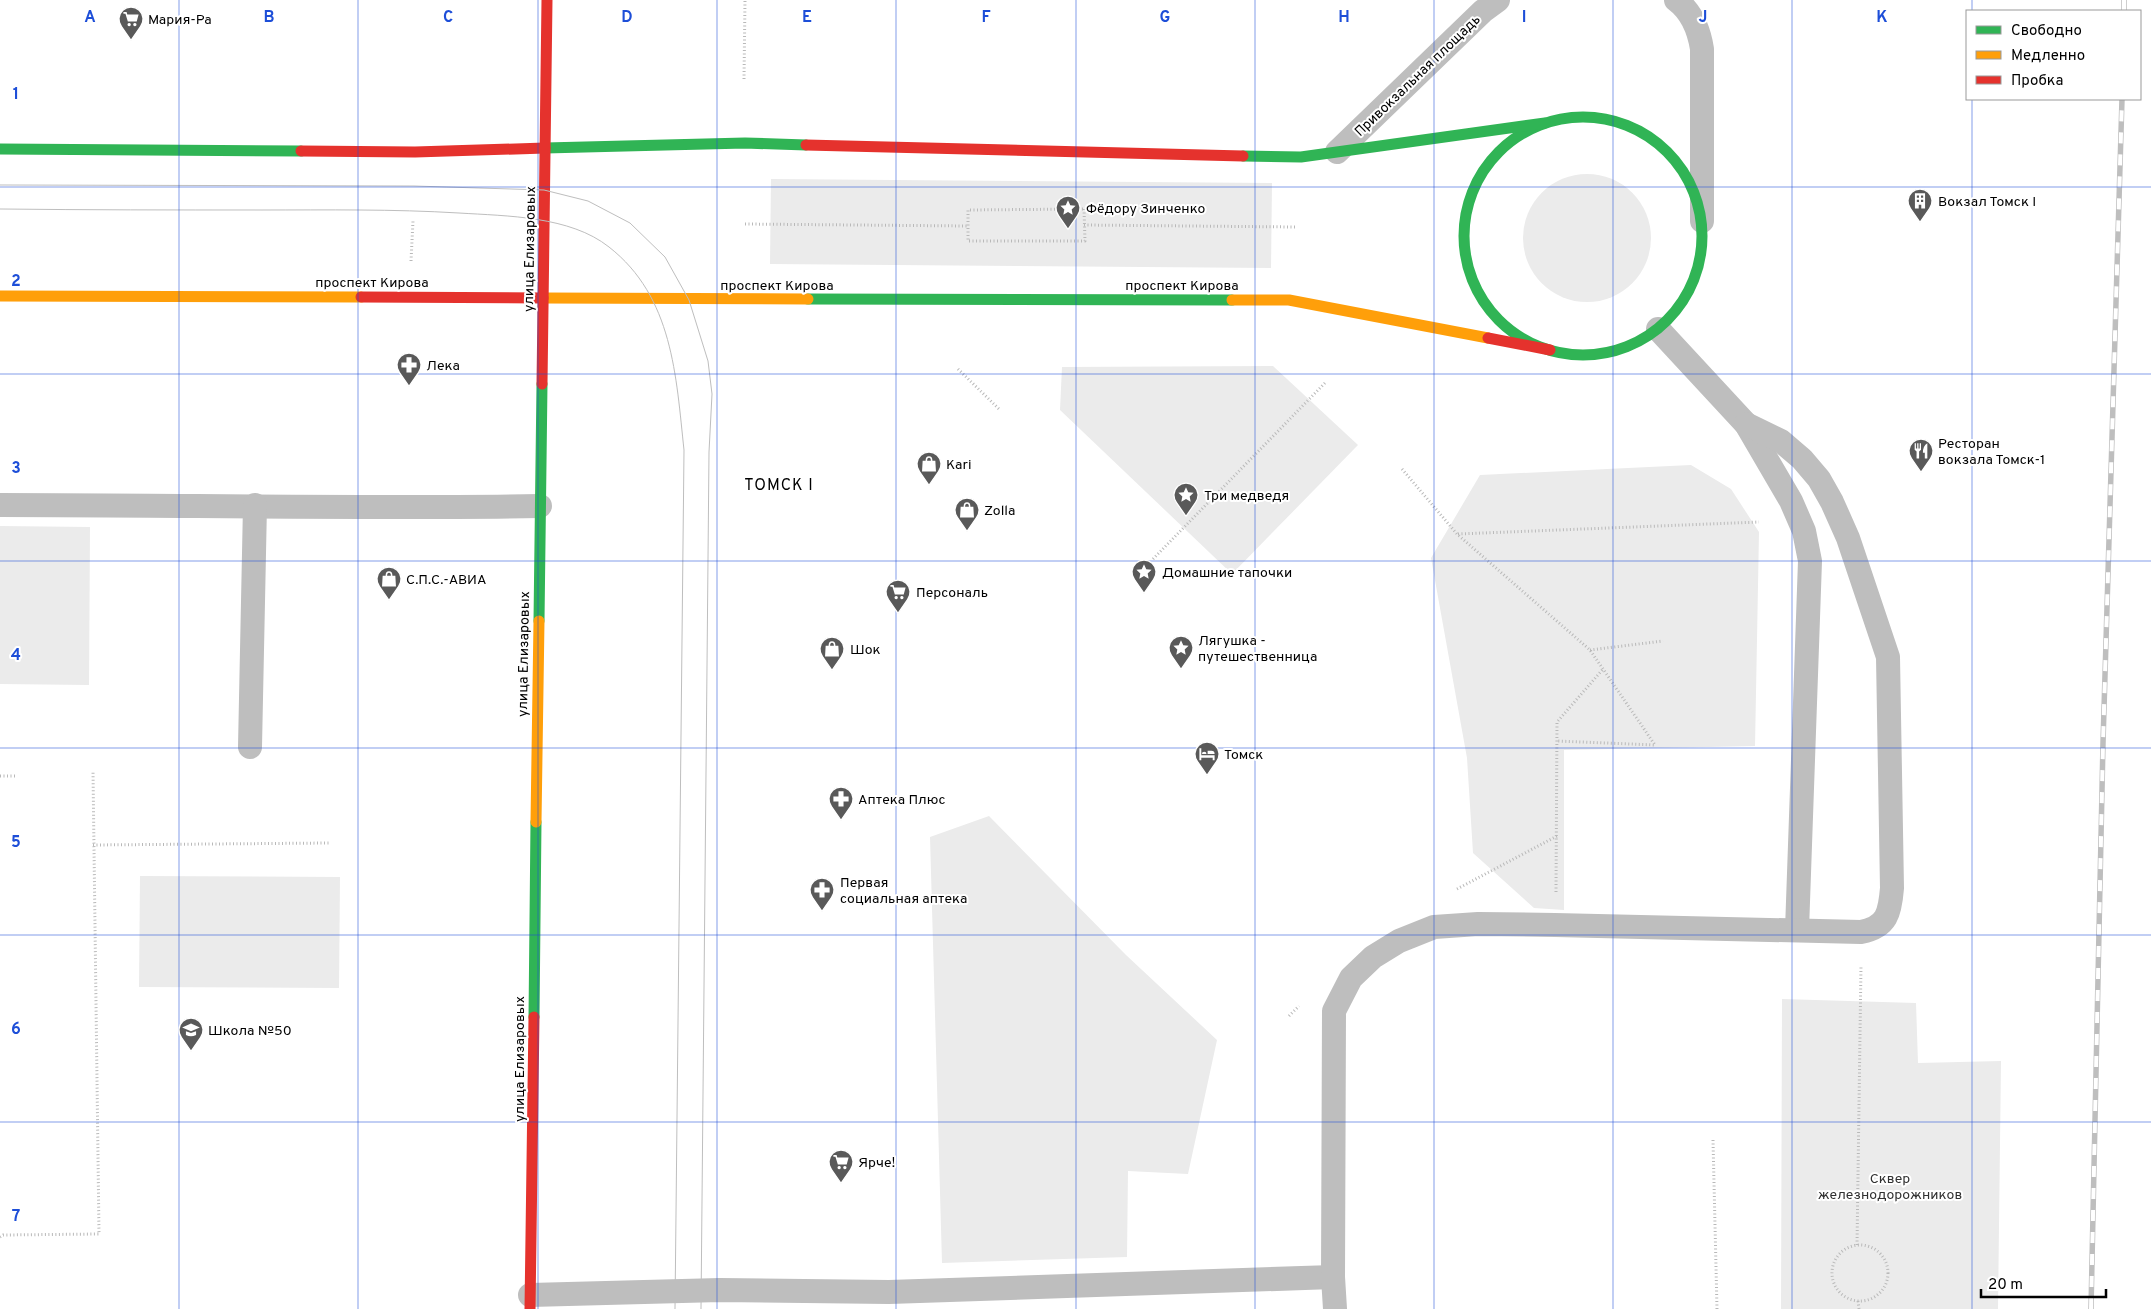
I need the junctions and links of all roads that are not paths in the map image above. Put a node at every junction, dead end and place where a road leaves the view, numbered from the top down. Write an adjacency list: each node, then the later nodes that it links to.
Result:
1 (547, 0): 5 (main road, улица Елизаровых)
2 (1498, 0): 7 (lane, Привокзальная площадь)
3 (1676, 0): 8 (lane)
4 (1545, 123): 7 (main road); 8 (main road); 12 (main road)
5 (545, 148): 6 (main road); 7 (main road); 10 (main road, улица Елизаровых)
6 (0, 149)
7 (1337, 152)
8 (1702, 221): 11 (main road)
9 (0, 296): 10 (main road, проспект Кирова)
10 (543, 298): 12 (main road, проспект Кирова); 16 (main road, улица Елизаровых)
11 (1658, 329): 12 (main road); 13 (lane)
12 (1550, 350)
13 (1746, 424): 18 (lane); 18 (lane)
14 (0, 505): 15 (lane)
15 (255, 505): 16 (lane); 17 (lane)
16 (540, 506): 20 (main road, улица Елизаровых)
17 (250, 747)
18 (1797, 930): 19 (lane)
19 (1333, 1277): 20 (lane); 21 (lane)
20 (530, 1302)
21 (1335, 1309)

